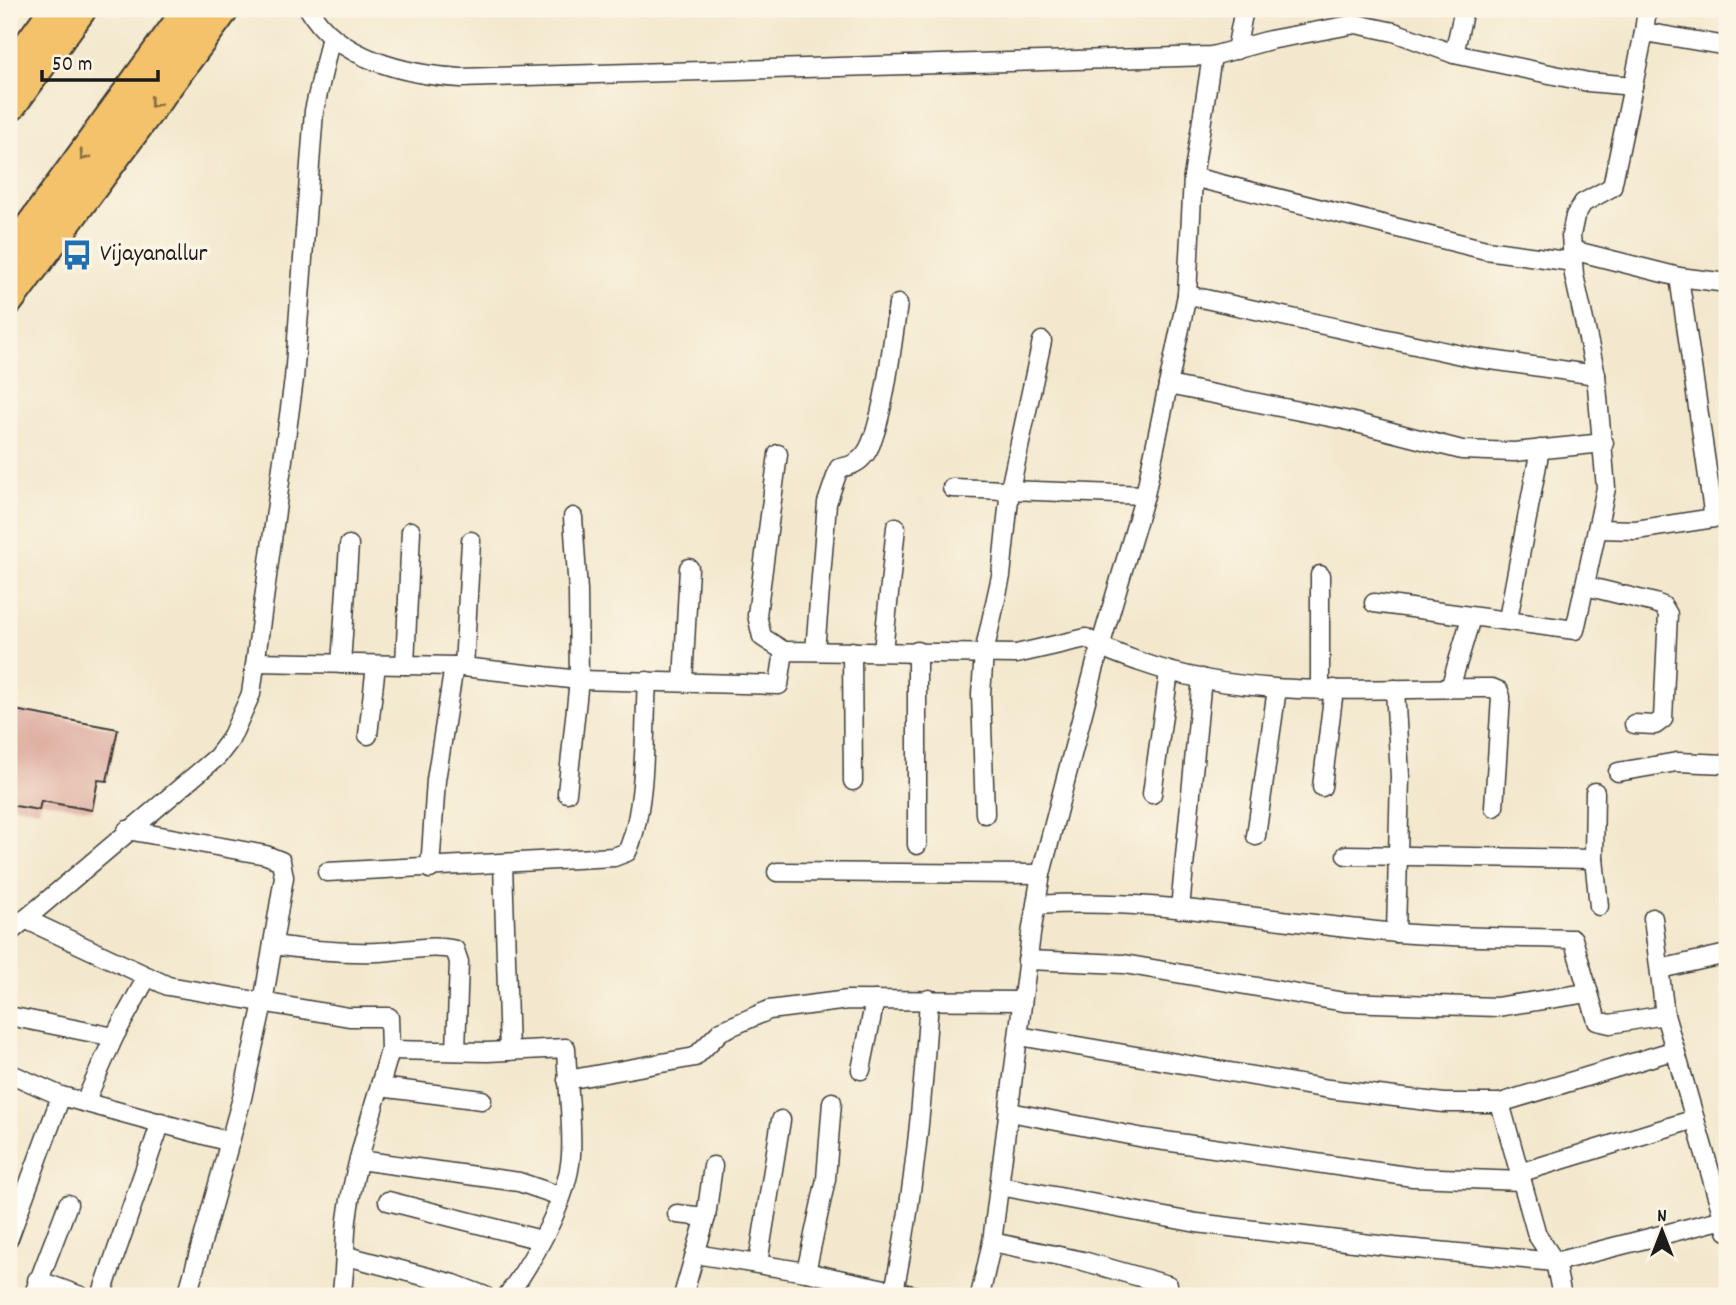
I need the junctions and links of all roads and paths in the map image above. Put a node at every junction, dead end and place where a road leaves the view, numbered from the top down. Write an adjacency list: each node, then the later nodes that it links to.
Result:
1 (54, 9): 16 (main road)
2 (79, 9): 18 (highway)
3 (191, 9): 22 (highway, one-way to 22)
4 (225, 9): 19 (main road, one-way to 19)
5 (309, 9): 11 (street)
6 (1244, 9): 13 (street)
7 (1464, 9): 14 (street)
8 (1647, 9): 10 (street)
9 (1358, 16): 13 (street); 14 (street)
10 (1644, 32): 12 (street); 17 (street)
11 (331, 36): 15 (street); 58 (street)
12 (1727, 46)
13 (1236, 50): 15 (street)
14 (1454, 54): 17 (street)
15 (1212, 56): 20 (street)
16 (9, 71)
17 (1633, 86): 21 (street)
18 (9, 105)
19 (121, 146): 26 (main road); 28 (main road)
20 (1193, 177): 21 (street); 25 (street)
21 (1573, 256): 23 (street); 30 (street)
22 (9, 259)
23 (1679, 277): 24 (street); 39 (street)
24 (1727, 283)
25 (1186, 295): 30 (street); 31 (street)
26 (9, 301)
27 (898, 304): 53 (street)
28 (9, 308)
29 (1042, 341): 36 (street)
30 (1596, 375): 32 (street)
31 (1168, 385): 33 (street); 37 (street)
32 (1604, 443): 33 (street); 41 (street)
33 (1540, 449): 50 (street)
34 (778, 454): 52 (street)
35 (951, 488): 36 (street)
36 (1010, 489): 37 (street); 57 (street)
37 (1145, 495): 51 (street)
38 (573, 517): 65 (street)
39 (1721, 517): 41 (street)
40 (896, 527): 55 (street)
41 (1598, 529): 47 (street)
42 (411, 531): 61 (street)
43 (471, 541): 62 (street)
44 (349, 545): 59 (street)
45 (689, 568): 67 (street)
46 (1320, 575): 71 (street)
47 (1586, 586): 50 (street); 72 (street)
48 (1374, 603): 49 (street)
49 (1471, 618): 50 (street); 68 (street)
50 (1508, 619)
51 (1100, 647): 57 (street); 63 (street); 93 (street)
52 (784, 651): 53 (street); 67 (street)
53 (815, 651): 54 (street)
54 (852, 651): 55 (street); 76 (street)
55 (883, 651): 56 (street)
56 (917, 652): 57 (street); 85 (street)
57 (984, 653): 82 (street)
58 (256, 662): 59 (street); 83 (street)
59 (341, 664): 60 (street)
60 (376, 665): 61 (street); 73 (street)
61 (405, 665): 62 (street)
62 (459, 667): 65 (street); 90 (street)
63 (1169, 672): 64 (street); 80 (street)
64 (1202, 678): 69 (street); 96 (street)
65 (579, 680): 66 (street); 79 (street)
66 (647, 681): 67 (street); 89 (street)
67 (683, 682)
68 (1450, 688): 70 (street); 81 (street)
69 (1277, 689): 71 (street); 84 (street)
70 (1395, 689): 71 (street); 87 (street)
71 (1327, 690): 77 (street)
72 (1634, 724)
73 (368, 735)
74 (1727, 764): 75 (street)
75 (1618, 772)
76 (853, 781)
77 (1322, 788)
78 (1595, 792): 88 (street)
79 (567, 793)
80 (1152, 794)
81 (1494, 807)
82 (985, 814)
83 (127, 830): 98 (street); 101 (street)
84 (1256, 836)
85 (917, 845)
86 (1346, 855): 87 (street)
87 (1399, 858): 88 (street); 100 (street)
88 (1594, 859): 95 (street)
89 (503, 865): 90 (street); 118 (street)
90 (430, 869): 91 (street)
91 (327, 872)
92 (777, 872): 93 (street)
93 (1041, 874): 94 (street)
94 (1037, 905): 96 (street); 103 (street)
95 (1600, 906)
96 (1180, 909): 100 (street)
97 (1653, 918): 104 (street)
98 (25, 919): 99 (street); 105 (street)
99 (9, 933)
100 (1396, 933): 106 (street)
101 (273, 945): 110 (street); 117 (street)
102 (1727, 954): 104 (street)
103 (1027, 960): 106 (street); 109 (street)
104 (1660, 969): 111 (street)
105 (147, 976): 110 (street); 114 (street)
106 (1587, 993): 111 (street)
107 (929, 999): 108 (street); 109 (street); 154 (street)
108 (875, 1000): 119 (street); 121 (street)
109 (1022, 1001): 113 (street)
110 (263, 1003): 115 (street); 132 (street)
111 (1665, 1015): 116 (street)
112 (9, 1016): 114 (street)
113 (1019, 1036): 127 (street); 128 (street)
114 (114, 1037): 125 (street)
115 (390, 1050): 117 (street); 122 (street)
116 (1675, 1050): 127 (street); 129 (street)
117 (456, 1051): 118 (street)
118 (509, 1051): 121 (street)
119 (861, 1070)
120 (9, 1073): 123 (street)
121 (567, 1080): 137 (street)
122 (380, 1087): 124 (street); 133 (street)
123 (61, 1096): 125 (street); 138 (street)
124 (482, 1100)
125 (85, 1102): 131 (street)
126 (832, 1102): 151 (street)
127 (1500, 1104): 135 (street)
128 (1010, 1112): 135 (street); 136 (street)
129 (1696, 1119): 135 (street); 143 (street)
130 (781, 1120): 150 (street)
131 (161, 1122): 132 (street); 156 (street)
132 (230, 1142): 157 (street)
133 (359, 1160): 137 (street); 148 (street)
134 (713, 1166): 142 (street)
135 (1520, 1177): 149 (street)
136 (1000, 1186): 146 (street); 149 (street)
137 (561, 1196): 145 (street)
138 (15, 1198): 144 (street)
139 (388, 1201): 145 (street)
140 (68, 1204): 153 (street)
141 (677, 1214): 142 (street)
142 (706, 1217): 147 (street)
143 (1726, 1225): 149 (street)
144 (9, 1238)
145 (541, 1240): 160 (street)
146 (992, 1242): 152 (street); 163 (street)
147 (695, 1254): 150 (street); 161 (street)
148 (347, 1256): 158 (street); 159 (street)
149 (1555, 1262): 164 (street)
150 (758, 1263): 151 (street)
151 (806, 1272): 154 (street)
152 (1168, 1285)
153 (35, 1288): 155 (street)
154 (894, 1291): 162 (street)
155 (81, 1296)
156 (101, 1296)
157 (187, 1296)
158 (341, 1296)
159 (485, 1296)
160 (507, 1296)
161 (683, 1296)
162 (917, 1296)
163 (980, 1296)
164 (1562, 1296)

